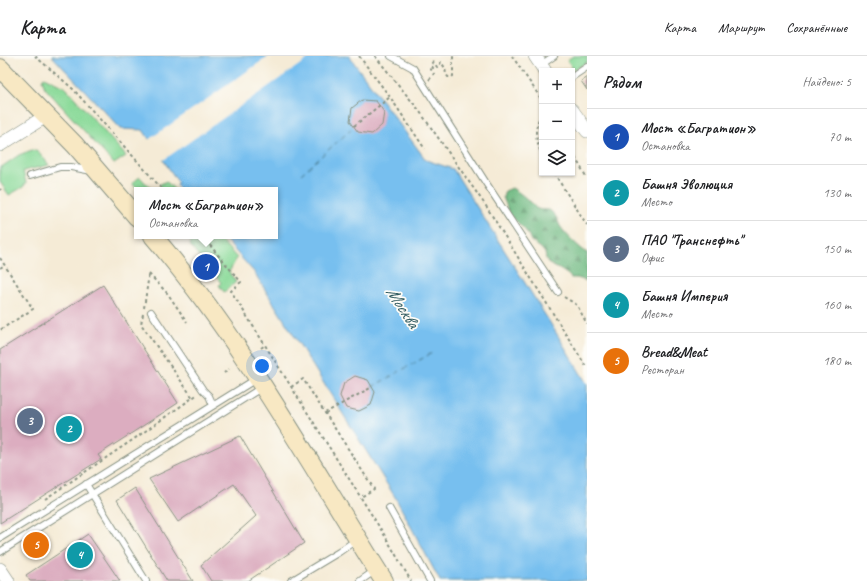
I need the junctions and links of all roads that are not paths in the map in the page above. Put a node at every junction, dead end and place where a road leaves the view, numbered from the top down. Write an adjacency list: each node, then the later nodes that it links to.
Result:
1 (391, 56): 15 (lane)
2 (554, 56): 3 (lane)
3 (540, 64)
4 (587, 67): 5 (lane)
5 (575, 75)
6 (4, 76): 8 (main road)
7 (575, 114): 9 (street)
8 (46, 116): 10 (street); 11 (main road)
9 (587, 131)
10 (0, 145)
11 (98, 171): 12 (lane); 13 (main road)
12 (30, 176)
13 (134, 213)
14 (155, 239): 17 (main road)
15 (558, 292)
16 (150, 312): 18 (lane)
17 (260, 382): 18 (lane); 20 (lane); 23 (main road)
18 (213, 405): 19 (lane)
19 (86, 484): 20 (lane); 22 (lane)
20 (92, 494): 24 (lane); 28 (lane)
21 (389, 508): 30 (lane)
22 (0, 538)
23 (360, 542): 26 (main road); 29 (lane)
24 (0, 552)
25 (0, 569): 27 (street)
26 (373, 579)
27 (8, 581)
28 (146, 581)
29 (290, 581)
30 (430, 581)

